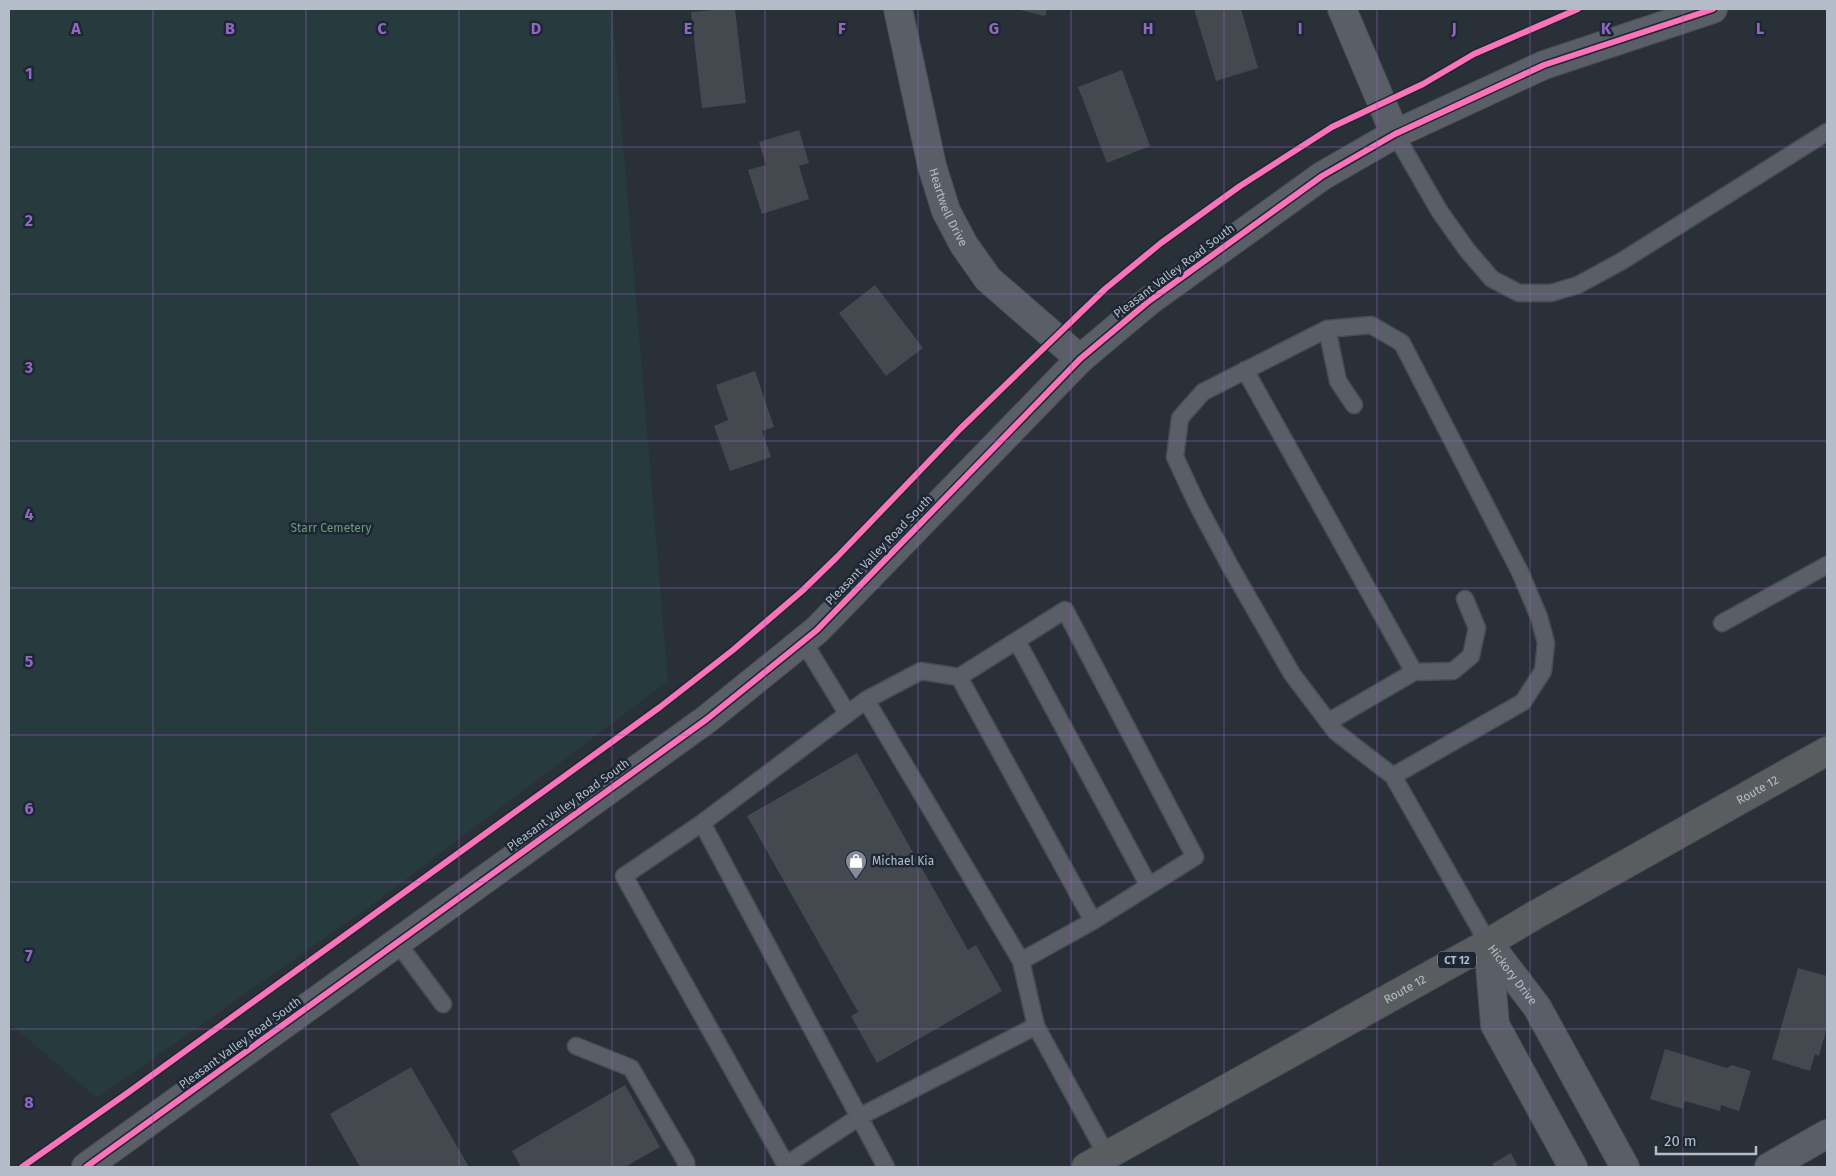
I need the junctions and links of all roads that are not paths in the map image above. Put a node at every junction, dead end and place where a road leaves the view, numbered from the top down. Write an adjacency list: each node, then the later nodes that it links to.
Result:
1 (898, 9): 7 (street, Heartwell Drive)
2 (1342, 9): 5 (street)
3 (1713, 9): 5 (street, Pleasant Valley Road South)
4 (1827, 132): 5 (lane)
5 (1394, 134): 7 (street, Pleasant Valley Road South)
6 (1327, 329): 8 (lane); 9 (lane); 21 (lane)
7 (1080, 359): 14 (street, Pleasant Valley Road South)
8 (1245, 370): 15 (lane); 19 (lane)
9 (1354, 405)
10 (1827, 565): 12 (lane)
11 (1465, 599): 15 (lane)
12 (1722, 623)
13 (1017, 640): 16 (lane); 23 (lane); 23 (lane)
14 (803, 641): 18 (lane); 25 (street, Pleasant Valley Road South)
15 (1414, 672): 19 (lane)
16 (959, 677): 17 (lane); 24 (lane)
17 (866, 700): 18 (lane); 27 (lane)
18 (847, 713): 22 (lane)
19 (1328, 722): 21 (lane)
20 (1827, 751): 26 (highway, Route 12 / CT 12)
21 (1393, 776): 26 (lane)
22 (702, 823): 31 (lane); 31 (lane)
23 (1149, 886): 24 (lane)
24 (1093, 921): 27 (lane)
25 (397, 942): 28 (lane); 34 (street, Pleasant Valley Road South)
26 (1488, 943): 33 (highway, Route 12 / CT 12); 37 (street, Hickory Drive); 38 (street, Hickory Drive)
27 (1021, 961): 29 (lane)
28 (443, 1004)
29 (1036, 1026): 31 (lane); 33 (lane)
30 (576, 1046): 35 (lane)
31 (859, 1117): 36 (lane)
32 (1827, 1134): 39 (street)
33 (1096, 1162)
34 (86, 1167)
35 (686, 1167)
36 (886, 1167)
37 (1574, 1167)
38 (1625, 1167)
39 (1769, 1167)

